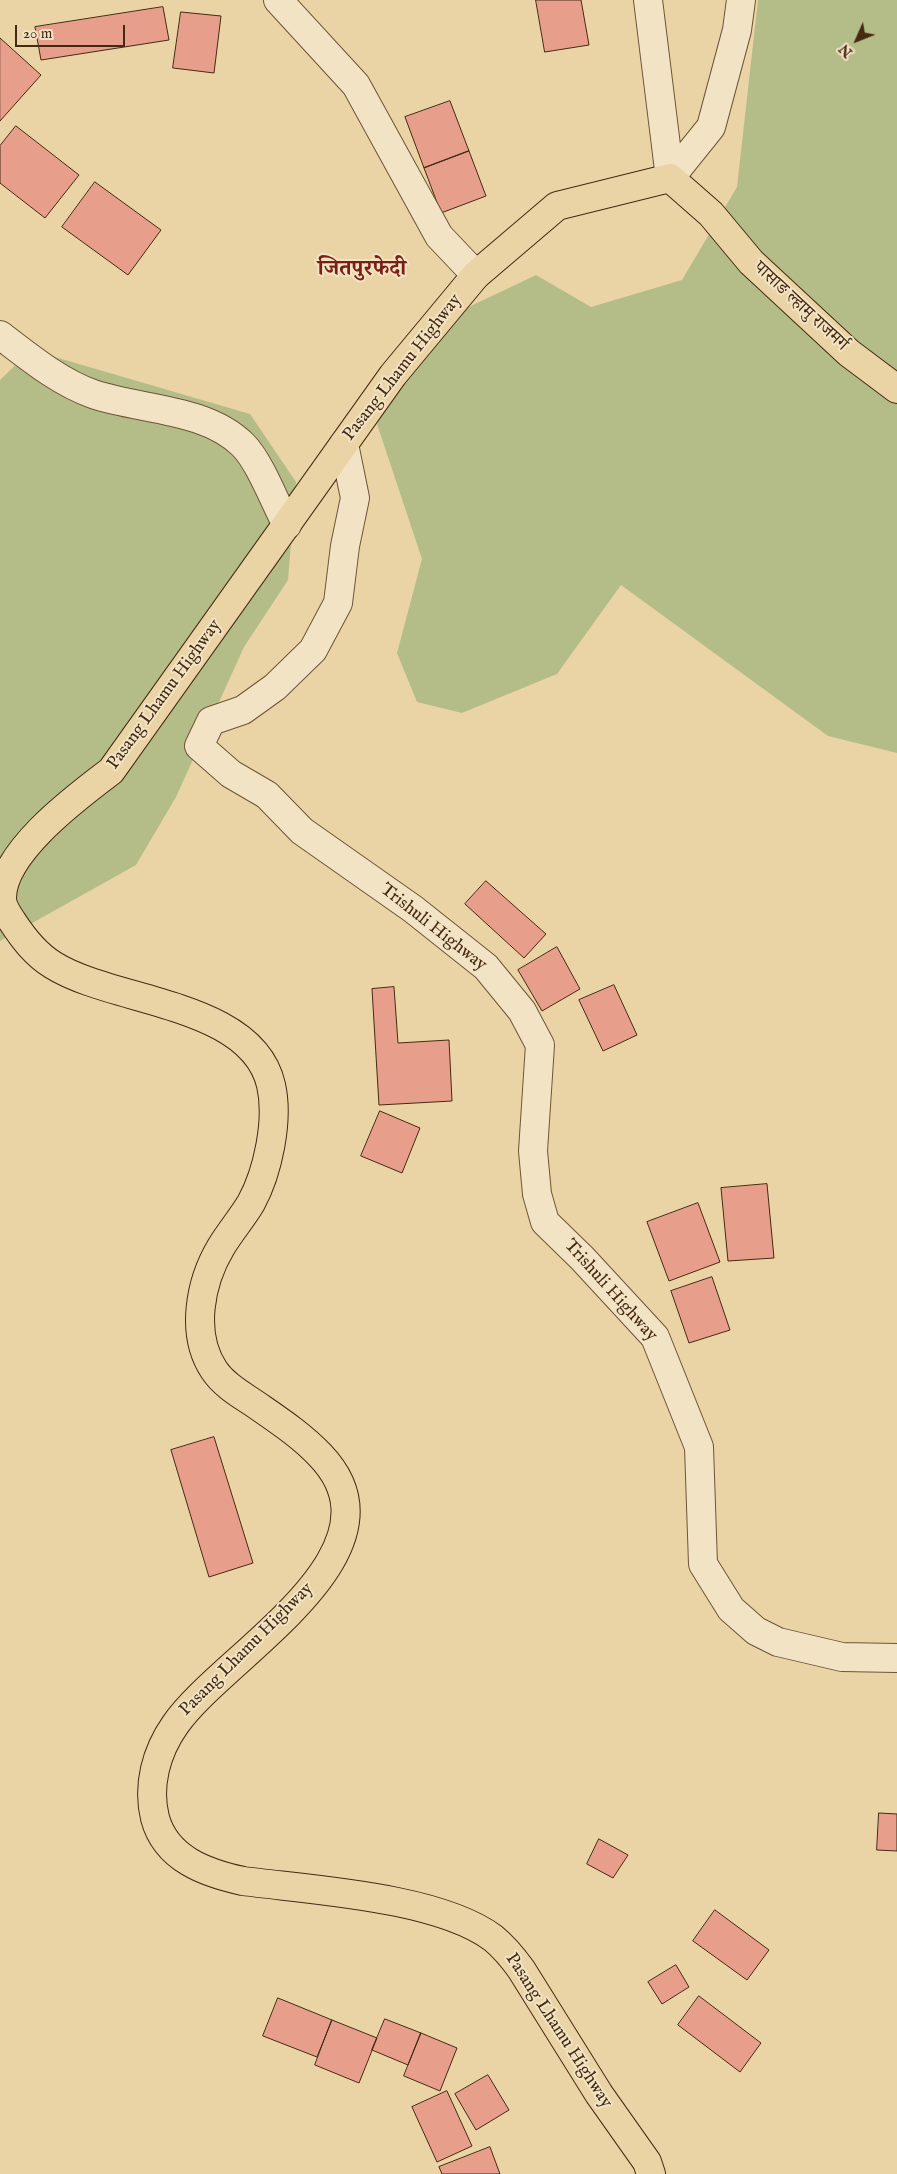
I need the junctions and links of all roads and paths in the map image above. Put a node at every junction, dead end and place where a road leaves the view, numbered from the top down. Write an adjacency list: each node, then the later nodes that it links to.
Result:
1 (278, 0): 5 (street)
2 (648, 0): 4 (street)
3 (741, 0): 4 (street)
4 (670, 178): 5 (main road, Pasang Lhamu Highway); 7 (main road, पासाङ ल्हामु राजमर्ग)
5 (476, 275): 8 (main road, Pasang Lhamu Highway)
6 (0, 335): 9 (street)
7 (897, 389)
8 (344, 444): 9 (main road, Pasang Lhamu Highway); 10 (street, Trishuli Highway)
9 (287, 525): 11 (main road, Pasang Lhamu Highway)
10 (897, 1658)
11 (652, 2174)

